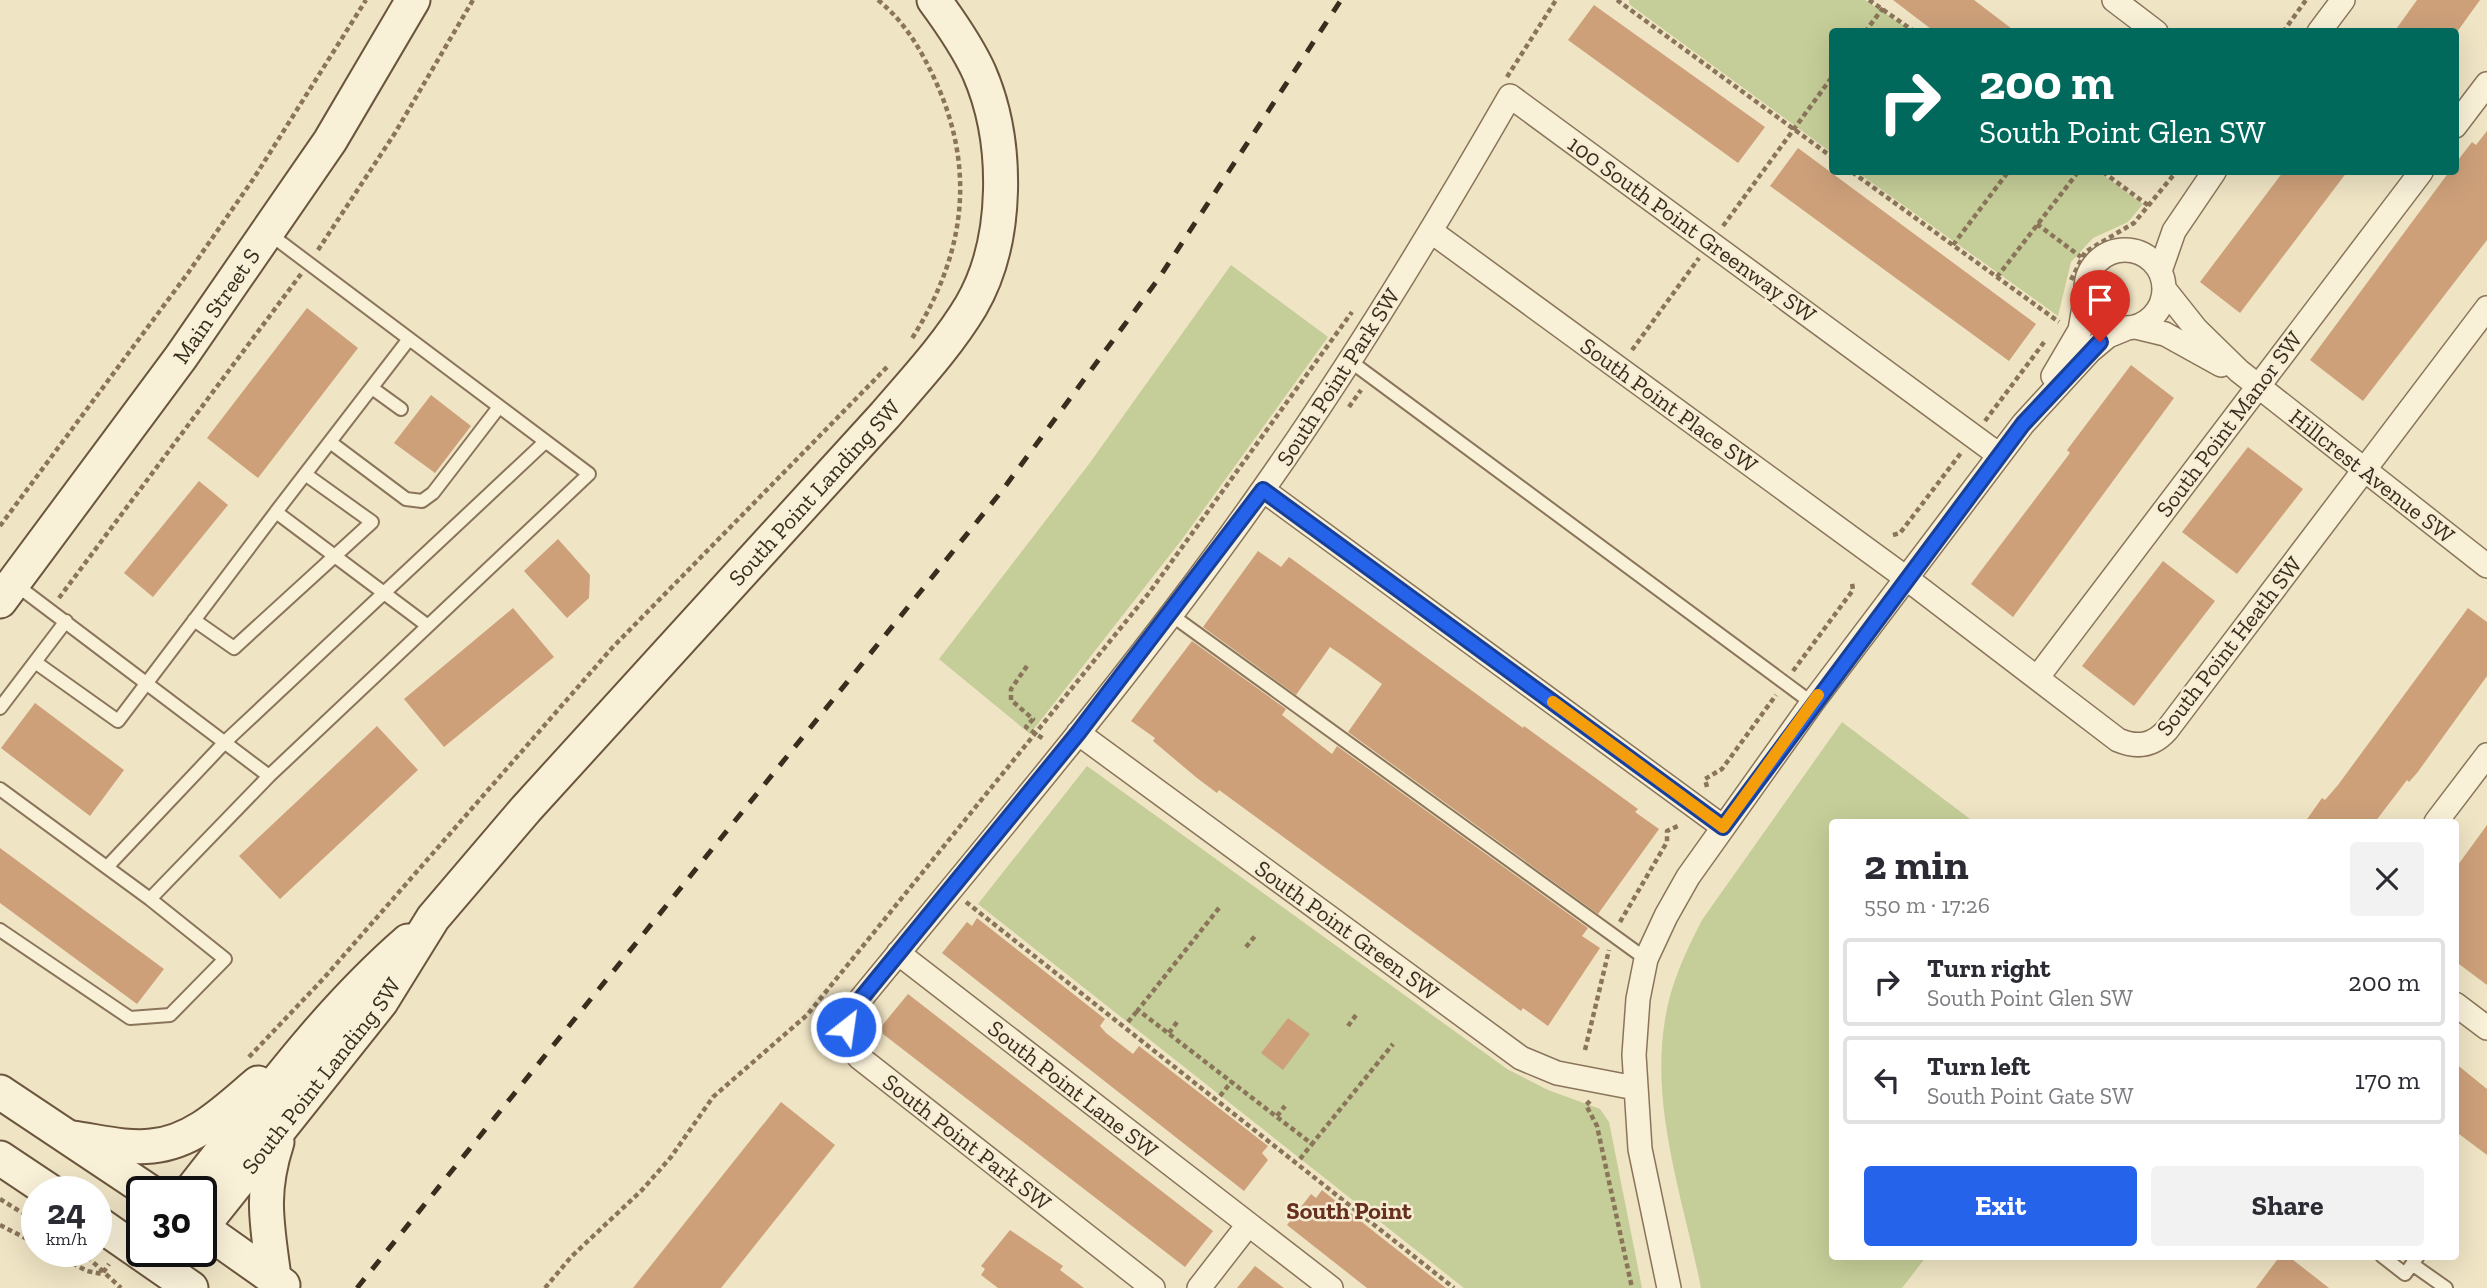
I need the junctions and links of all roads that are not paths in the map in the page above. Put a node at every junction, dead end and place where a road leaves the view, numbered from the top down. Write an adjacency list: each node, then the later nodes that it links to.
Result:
1 (413, 0): 12 (main road, Main Street S)
2 (934, 0): 56 (main road, South Point Landing SW)
3 (2114, 0): 5 (street)
4 (2343, 0): 6 (street)
5 (2151, 28)
6 (2322, 28)
7 (2487, 84): 8 (street)
8 (2459, 121)
9 (2212, 175): 11 (street)
10 (2419, 175): 21 (street, South Point Manor SW)
11 (2195, 196): 14 (street); 15 (street)
12 (267, 232): 19 (lane); 36 (main road, Main Street S)
13 (1432, 232): 20 (street, South Point Park SW); 28 (street, 100 South Point Greenway SW); 35 (street, South Point Place SW)
14 (2130, 250): 15 (street); 16 (street)
15 (2162, 281): 18 (street); 21 (street, Hillcrest Avenue SW)
16 (2078, 290): 18 (street); 25 (street)
17 (2487, 309): 29 (street, South Point Heath SW)
18 (2131, 328): 21 (street, Hillcrest Avenue SW); 25 (street)
19 (409, 339): 22 (lane); 23 (lane)
20 (1350, 361): 31 (street, South Point Park SW); 45 (lane)
21 (2258, 385): 29 (street, Hillcrest Avenue SW); 43 (street, South Point Manor SW)
22 (372, 388): 24 (lane); 26 (lane)
23 (499, 408): 26 (lane); 27 (lane)
24 (401, 409)
25 (2023, 424): 28 (street)
26 (330, 442): 30 (lane)
27 (545, 442): 37 (lane); 41 (lane)
28 (1999, 455): 35 (street)
29 (2365, 470): 34 (street, Hillcrest Avenue SW); 43 (street, South Point Heath SW)
30 (305, 474): 32 (lane); 33 (lane)
31 (1263, 490): 38 (street, South Point Park SW); 53 (street)
32 (276, 512): 33 (lane); 39 (lane)
33 (335, 556): 37 (lane); 39 (lane)
34 (2487, 565)
35 (1906, 578): 43 (street, South Point Heath SW); 45 (street)
36 (7, 592): 40 (lane)
37 (385, 592): 41 (lane); 48 (lane)
38 (1170, 614): 47 (street, South Point Park SW); 59 (lane)
39 (194, 620): 44 (lane)
40 (66, 621): 42 (lane); 44 (lane)
41 (428, 626): 50 (lane)
42 (36, 662): 44 (lane); 46 (lane)
43 (2037, 678)
44 (148, 681): 48 (lane)
45 (1812, 703): 53 (street)
46 (0, 708)
47 (1078, 733): 58 (street, South Point Park SW); 63 (street, South Point Green SW)
48 (226, 741): 50 (lane); 54 (lane)
49 (2487, 755): 52 (street)
50 (270, 776): 55 (lane)
51 (0, 789): 54 (lane)
52 (2438, 819)
53 (1723, 827): 59 (street)
54 (107, 867): 55 (lane)
55 (150, 899): 57 (lane)
56 (433, 918): 62 (main road, South Point Landing SW); 65 (main road, South Point Landing SW)
57 (0, 930)
58 (898, 953): 72 (street, South Point Lane SW); 79 (street, South Point Park SW)
59 (1646, 959): 63 (street)
60 (2459, 1006): 61 (street)
61 (2485, 1021)
62 (312, 1039): 66 (main road); 70 (main road, South Point Landing SW)
63 (1635, 1088): 82 (street)
64 (0, 1092): 66 (main road)
65 (281, 1129): 71 (main road, South Point Landing SW); 77 (main road)
66 (71, 1138): 69 (main road)
67 (0, 1158): 68 (main road)
68 (27, 1176)
69 (127, 1176)
70 (203, 1176)
71 (217, 1207)
72 (1248, 1225): 80 (street); 81 (street, South Point Lane SW)
73 (217, 1238): 77 (main road)
74 (2387, 1260): 75 (lane)
75 (2415, 1260): 83 (lane)
76 (174, 1267): 78 (main road)
77 (282, 1283)
78 (191, 1288)
79 (1153, 1288)
80 (1199, 1288)
81 (1331, 1288)
82 (1669, 1288)
83 (2446, 1288)

